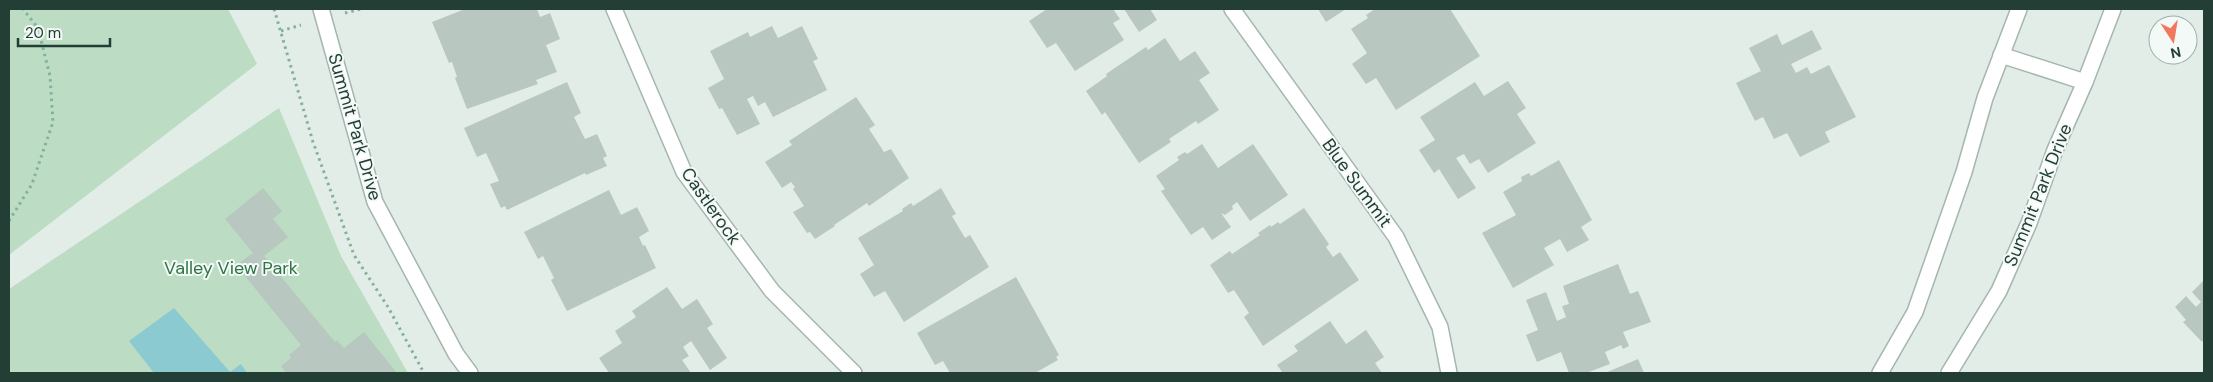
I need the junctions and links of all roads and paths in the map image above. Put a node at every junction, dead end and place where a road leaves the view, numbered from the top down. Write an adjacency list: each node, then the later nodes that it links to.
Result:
1 (23, 9): 10 (path)
2 (274, 9): 11 (path)
3 (321, 9): 12 (street, Summit Park Drive)
4 (614, 9): 13 (street, Castlerock)
5 (1232, 9): 14 (street, Blue Summit)
6 (2019, 9): 8 (street)
7 (2113, 9): 9 (street, Summit Park Drive)
8 (2001, 55): 9 (street); 15 (street)
9 (2085, 82): 16 (street, Summit Park Drive)
10 (9, 221)
11 (424, 373)
12 (470, 373)
13 (854, 373)
14 (1449, 373)
15 (1880, 373)
16 (1949, 373)

